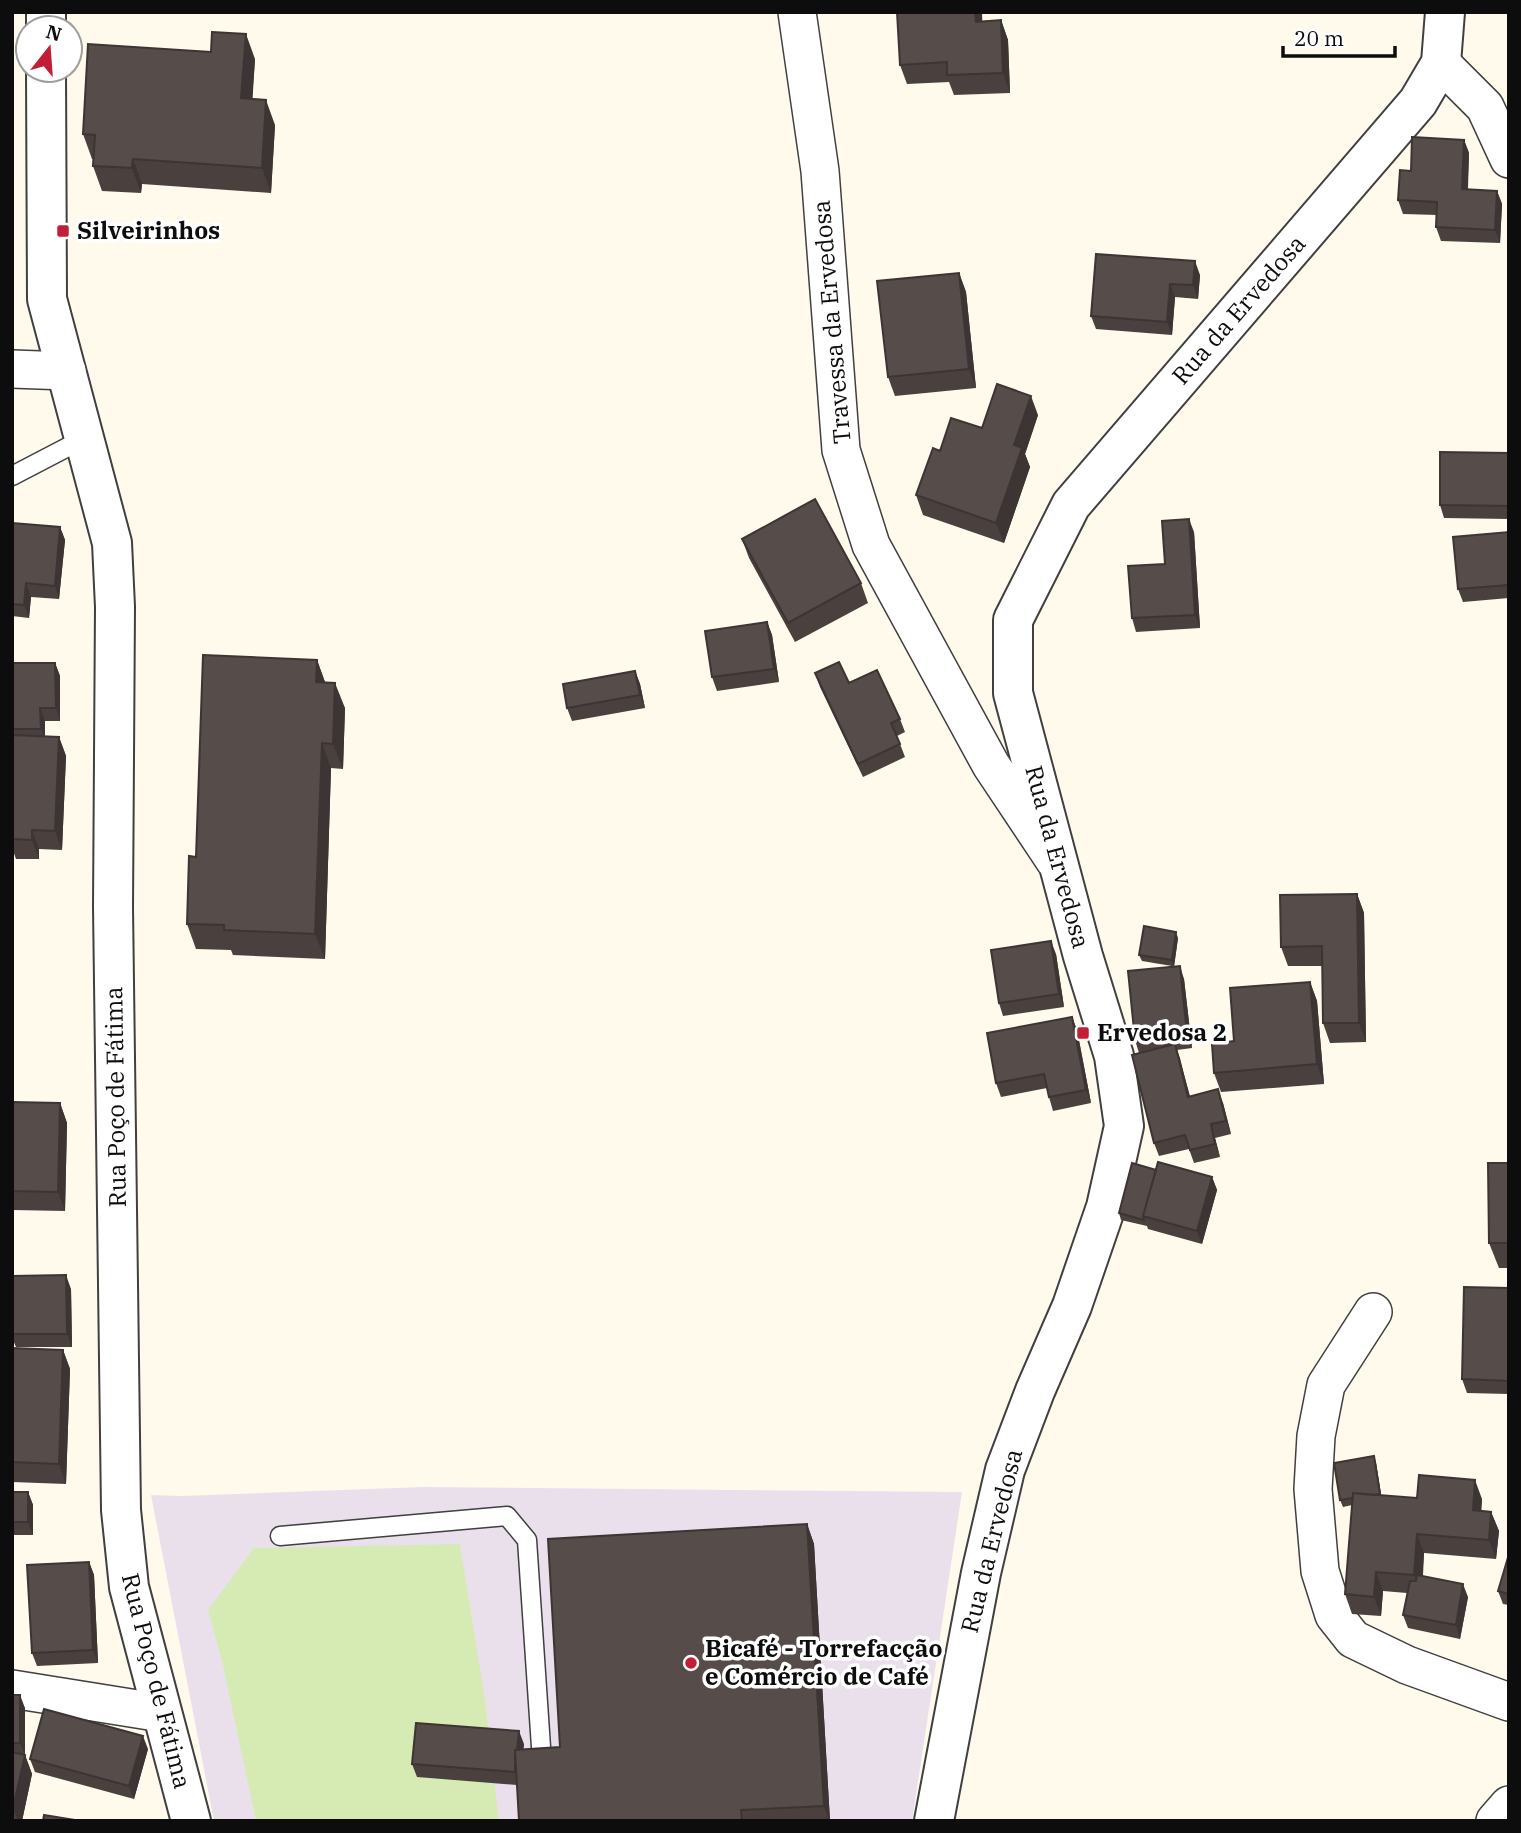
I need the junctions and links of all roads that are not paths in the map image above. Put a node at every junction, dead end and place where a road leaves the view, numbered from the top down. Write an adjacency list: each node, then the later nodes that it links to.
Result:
1 (797, 12): 10 (street, Travessa da Ervedosa)
2 (1445, 12): 3 (street, Rua da Ervedosa)
3 (1441, 63): 5 (street); 10 (street, Rua da Ervedosa)
4 (46, 84): 7 (street, Rua Poço de Fátima)
5 (1509, 159)
6 (12, 369): 7 (street)
7 (67, 371): 8 (street, Rua Poço de Fátima)
8 (85, 438): 9 (lane); 15 (street, Rua Poço de Fátima)
9 (12, 476)
10 (1061, 871): 19 (street, Rua da Ervedosa)
11 (1373, 1311): 14 (street)
12 (280, 1536): 18 (lane)
13 (12, 1689): 15 (street)
14 (1509, 1702)
15 (162, 1713): 17 (street, Rua Poço de Fátima)
16 (1509, 1805): 20 (street)
17 (191, 1821)
18 (546, 1821)
19 (934, 1821)
20 (1495, 1821)

